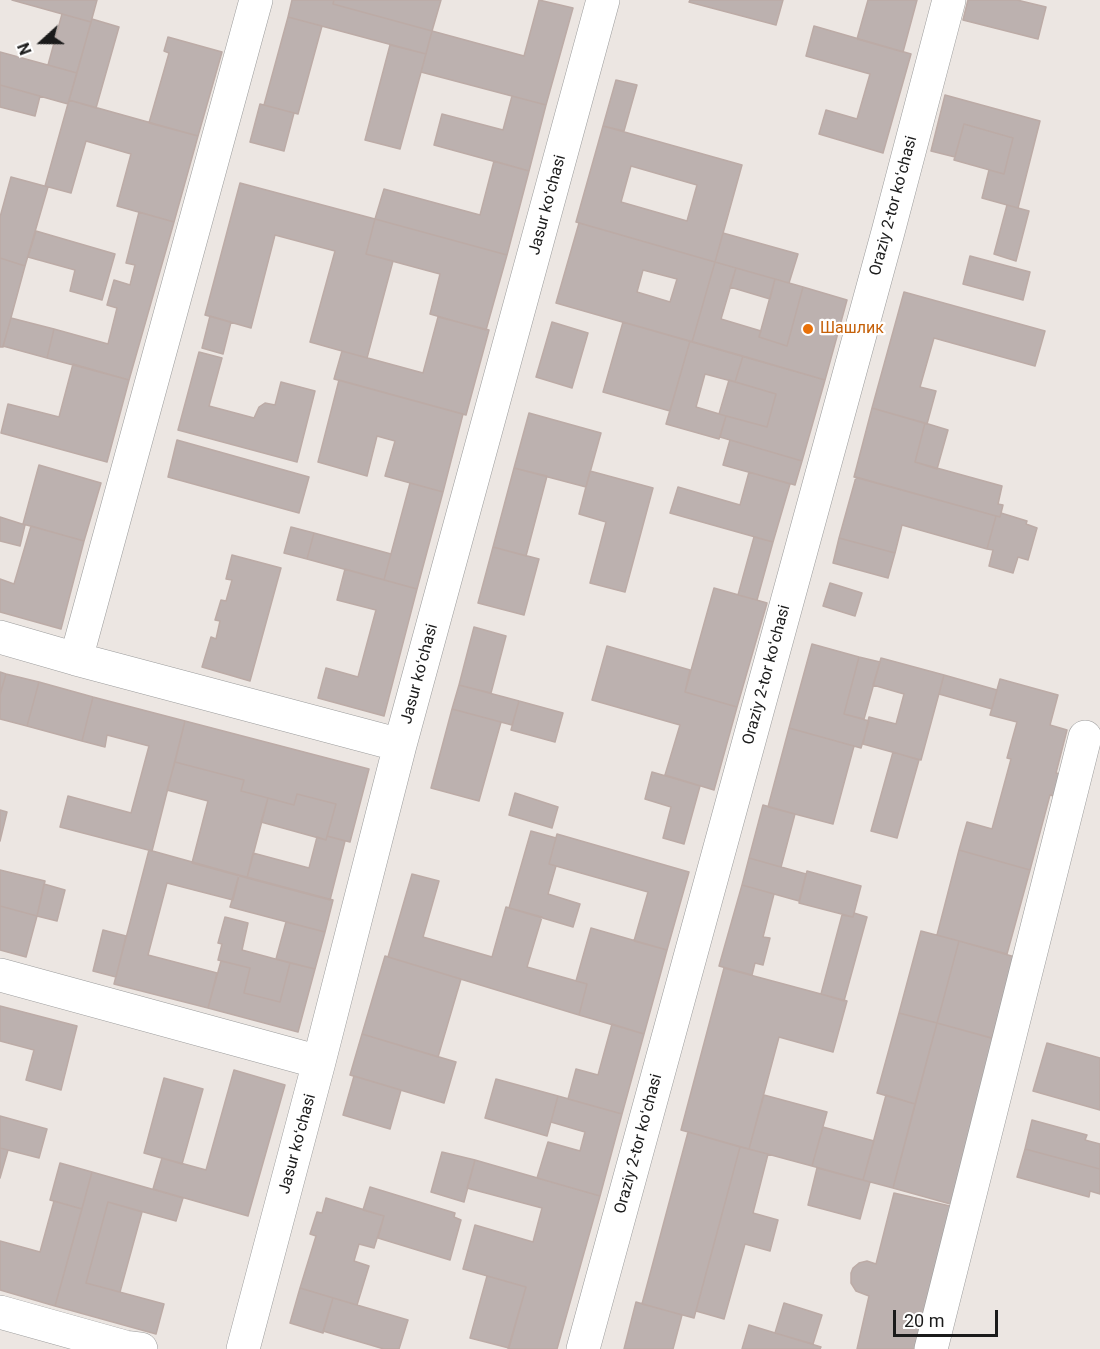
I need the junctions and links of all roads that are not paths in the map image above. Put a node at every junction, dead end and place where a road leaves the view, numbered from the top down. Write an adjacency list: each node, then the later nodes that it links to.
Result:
1 (256, 0): 5 (street)
2 (603, 0): 7 (street, Jasur koʻchasi)
3 (949, 0): 13 (street, Oraziy 2-tor koʻchasi)
4 (0, 637): 5 (street)
5 (76, 659): 7 (street)
6 (1085, 737): 14 (street)
7 (400, 745): 9 (street, Jasur koʻchasi)
8 (0, 975): 9 (street)
9 (319, 1062): 12 (street, Jasur koʻchasi)
10 (0, 1312): 11 (street)
11 (141, 1349)
12 (243, 1349)
13 (583, 1349)
14 (930, 1349)

